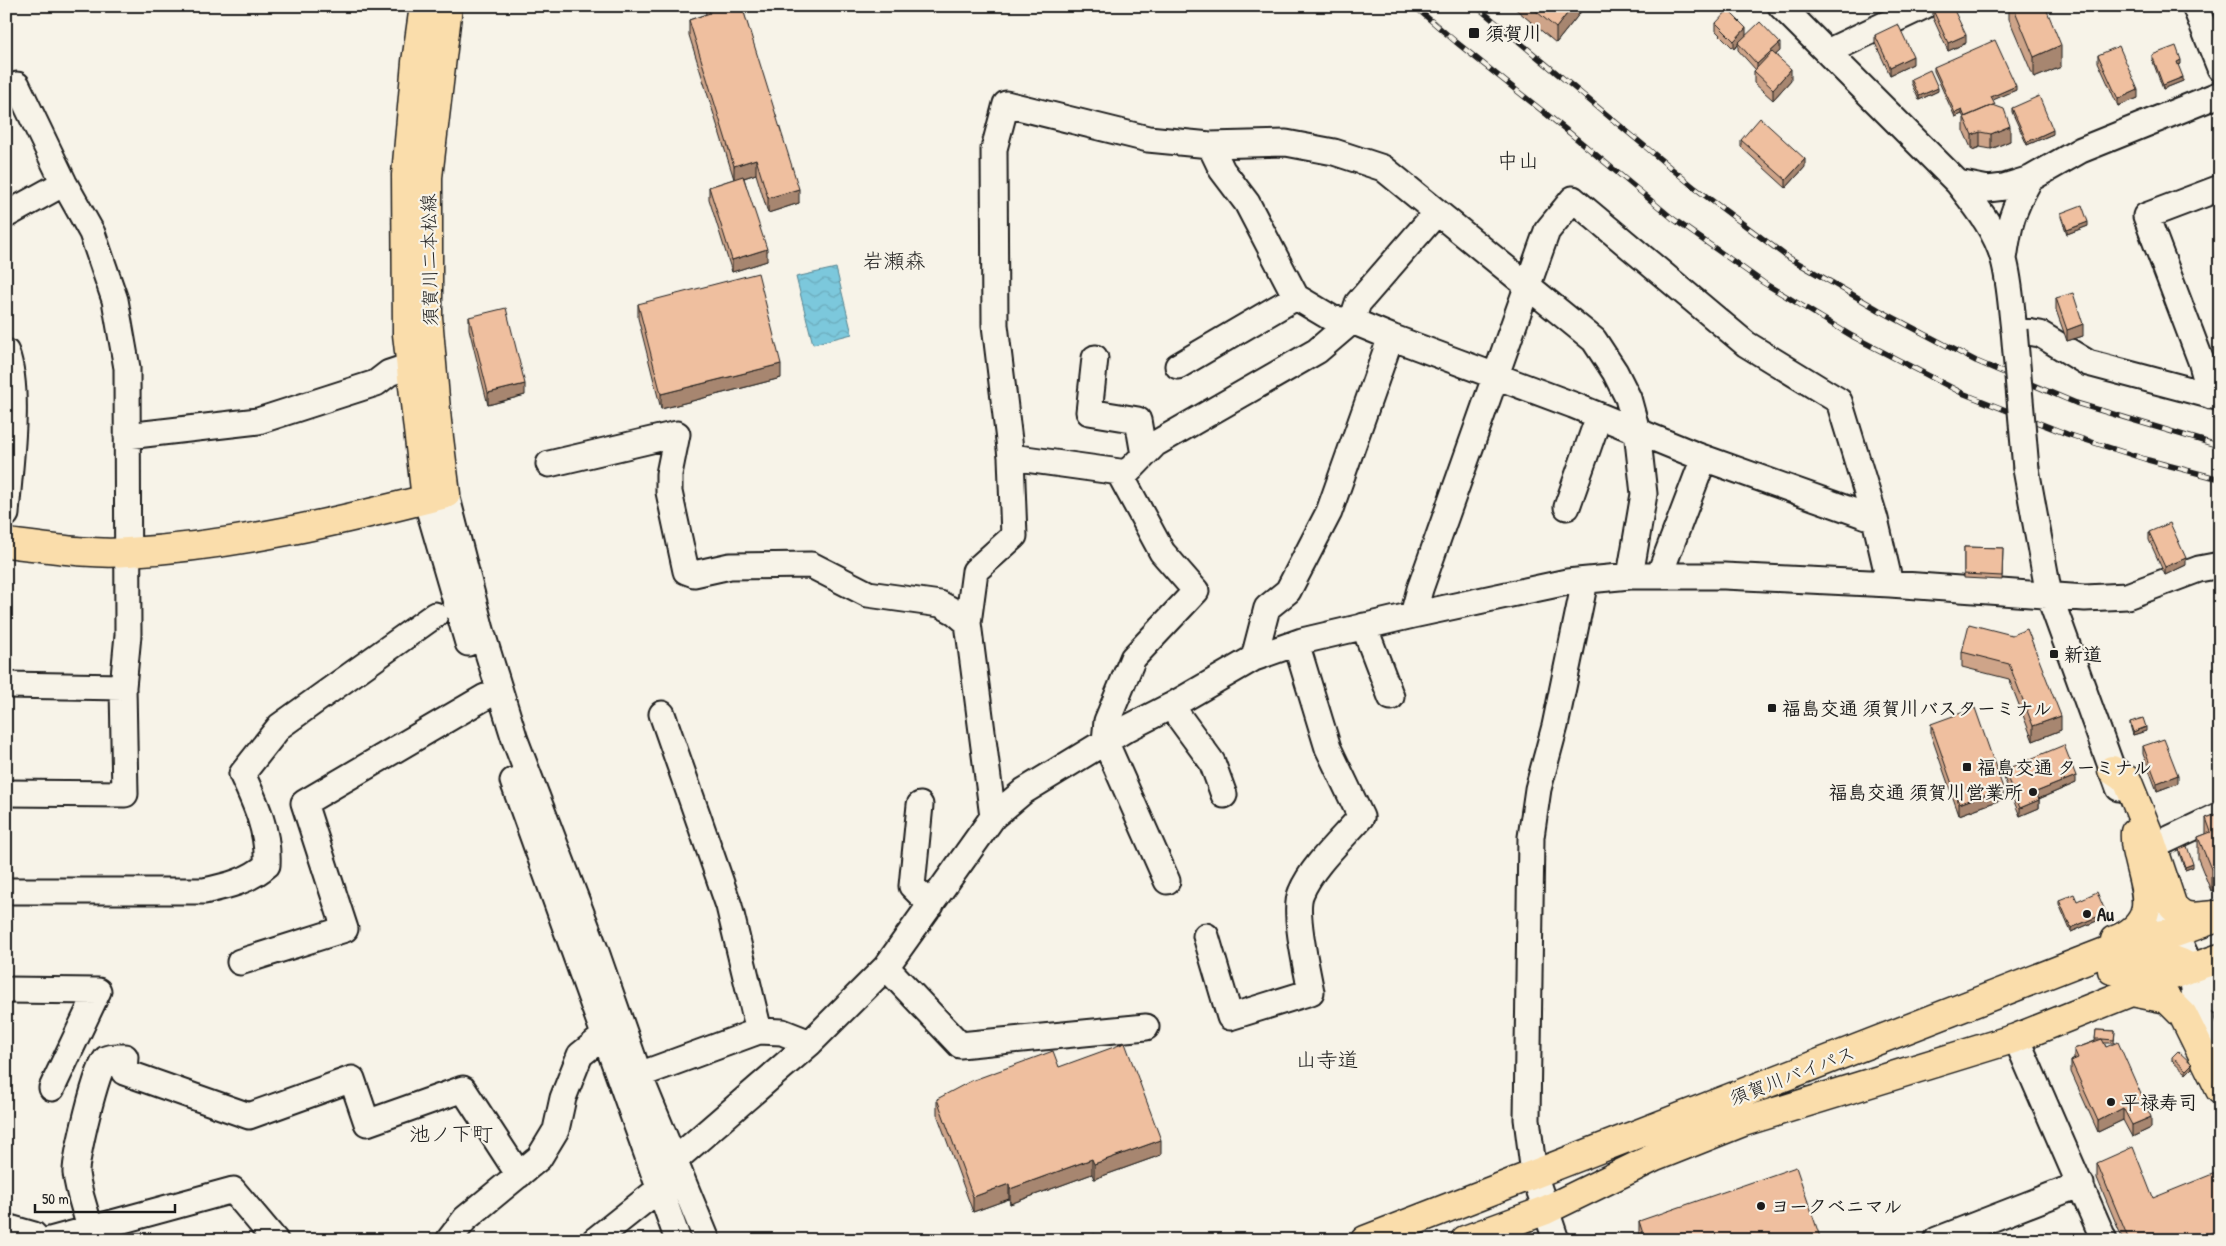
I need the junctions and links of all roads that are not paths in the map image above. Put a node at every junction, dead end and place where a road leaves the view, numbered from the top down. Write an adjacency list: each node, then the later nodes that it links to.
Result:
1 (424, 6): 25 (main road, 須賀川二本松線)
2 (448, 6): 37 (main road, 須賀川二本松線)
3 (1781, 6): 6 (street)
4 (1924, 6): 6 (street)
5 (2195, 6): 7 (street)
6 (1829, 52): 13 (street)
7 (2220, 68)
8 (6, 91): 12 (street)
9 (2220, 94): 11 (street)
10 (1210, 145): 15 (street); 19 (street); 33 (street)
11 (2030, 179): 13 (street); 17 (street)
12 (64, 183): 16 (street); 31 (street)
13 (1958, 183): 17 (street)
14 (2220, 188): 28 (street)
15 (1437, 212): 18 (street); 20 (street)
16 (6, 215)
17 (2004, 259): 21 (street)
18 (1528, 285): 27 (street); 30 (street); 40 (street)
19 (1296, 297): 20 (street); 26 (street)
20 (1352, 320): 22 (street); 32 (street)
21 (2014, 330): 28 (street); 48 (street, bridge)
22 (1391, 338): 27 (street); 54 (street)
23 (6, 352): 39 (street)
24 (1095, 358): 32 (street)
25 (410, 366): 31 (street); 37 (main road, 須賀川二本松線)
26 (1178, 366)
27 (1496, 376): 29 (street); 50 (street)
28 (2215, 397)
29 (1599, 416): 30 (street); 38 (street)
30 (1637, 431): 34 (street); 44 (street)
31 (127, 436): 42 (street)
32 (1144, 455): 36 (street)
33 (1011, 457): 36 (street); 51 (street)
34 (1704, 458): 40 (street); 45 (street)
35 (549, 464): 51 (street)
36 (1128, 473): 61 (street)
37 (436, 497): 42 (main road); 57 (street); 91 (street)
38 (1567, 507)
39 (6, 514)
40 (1875, 519): 47 (street)
41 (6, 543): 42 (main road)
42 (126, 552): 56 (street)
43 (2220, 565): 48 (street)
44 (1630, 576): 45 (street); 46 (street)
45 (1659, 576): 47 (street)
46 (1585, 581): 50 (street); 95 (street)
47 (1890, 584): 48 (street)
48 (2048, 595): 62 (street)
49 (436, 616): 70 (street)
50 (1413, 616): 52 (street)
51 (968, 623): 67 (street)
52 (1364, 626): 53 (street); 58 (street)
53 (1296, 643): 54 (street); 74 (street)
54 (1254, 658): 59 (street)
55 (6, 685): 56 (street)
56 (123, 688): 63 (street)
57 (485, 697): 77 (street); 87 (street)
58 (1391, 697)
59 (1171, 706): 61 (street); 64 (street)
60 (662, 714): 86 (street)
61 (1105, 742): 67 (street); 69 (street)
62 (2112, 770): 68 (main road)
63 (6, 793)
64 (1224, 795)
65 (920, 805): 71 (street)
66 (2220, 814): 68 (street)
67 (993, 817): 71 (street)
68 (2143, 839): 72 (main road); 73 (street); 80 (main road)
69 (1167, 881)
70 (6, 891)
71 (931, 906): 78 (street)
72 (2220, 916): 73 (main road, 須賀川バイパス)
73 (2174, 933): 75 (main road); 79 (street); 80 (main road, 須賀川バイパス)
74 (1206, 936)
75 (2220, 936)
76 (2220, 958): 79 (main road, 須賀川バイパス)
77 (240, 962)
78 (886, 967): 85 (street); 89 (street)
79 (2191, 968): 82 (main road, 須賀川バイパス); 83 (main road); 84 (street); 90 (street)
80 (2018, 987): 83 (main road, 須賀川バイパス)
81 (6, 990): 92 (street)
82 (2132, 992): 88 (main road, 須賀川バイパス); 93 (main road)
83 (1988, 998): 95 (main road, 須賀川バイパス)
84 (2220, 1001)
85 (1146, 1028)
86 (758, 1031): 89 (street); 91 (street)
87 (605, 1035): 96 (street); 98 (street)
88 (2016, 1038): 97 (street); 99 (main road, 須賀川バイパス)
89 (810, 1043): 94 (street)
90 (2220, 1067)
91 (639, 1076): 94 (street)
92 (52, 1088)
93 (2220, 1090)
94 (675, 1160): 98 (street); 108 (street); 109 (street)
95 (1534, 1174): 99 (street); 110 (main road, 須賀川バイパス)
96 (519, 1175): 101 (street); 105 (street)
97 (2081, 1184): 113 (street); 114 (street)
98 (659, 1189): 106 (street); 107 (street)
99 (1546, 1210): 111 (main road, 須賀川バイパス); 112 (street)
100 (6, 1227): 102 (street)
101 (90, 1229): 103 (street); 104 (street)
102 (38, 1240)
103 (50, 1240)
104 (275, 1240)
105 (449, 1240)
106 (595, 1240)
107 (678, 1240)
108 (694, 1240)
109 (706, 1240)
110 (1365, 1240)
111 (1464, 1240)
112 (1556, 1240)
113 (1937, 1240)
114 (2104, 1240)

